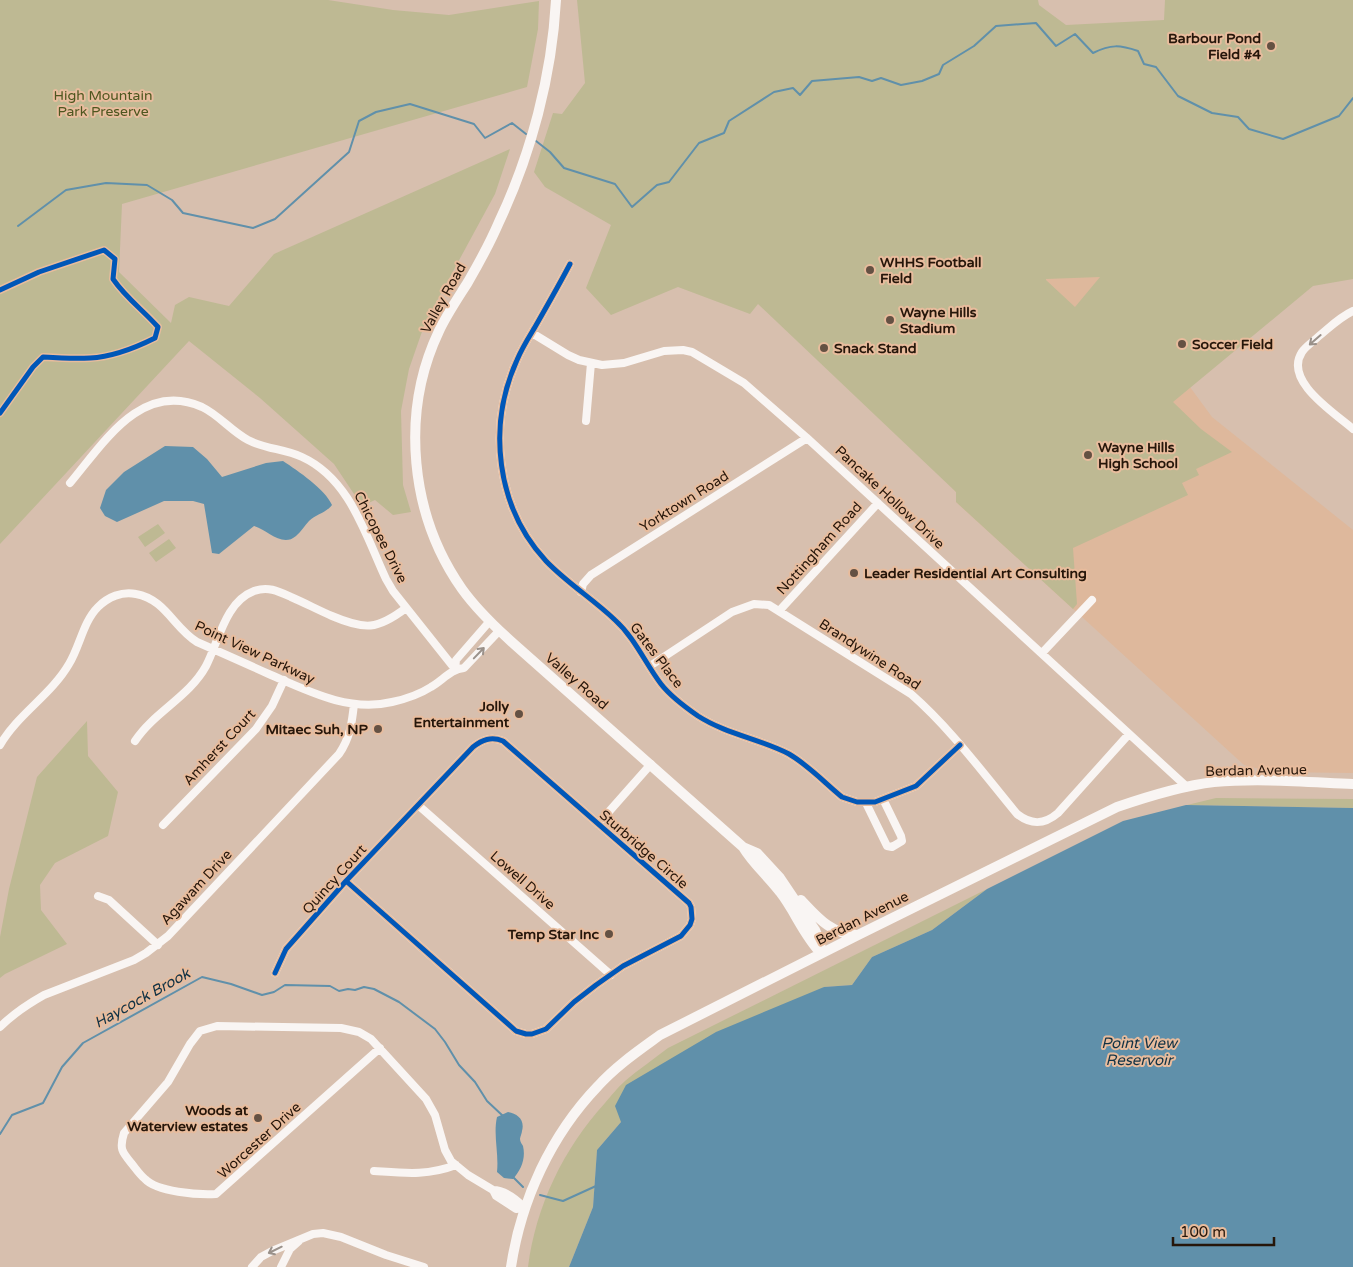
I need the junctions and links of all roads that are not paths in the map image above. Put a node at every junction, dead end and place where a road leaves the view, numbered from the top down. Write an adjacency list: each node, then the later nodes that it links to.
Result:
1 (556, 0): 15 (main road, Valley Road)
2 (570, 264): 4 (street, Gates Place)
3 (1353, 311): 7 (street, one-way to 7)
4 (532, 333): 5 (street, Pancake Hollow Drive); 11 (street, Gates Place)
5 (591, 363): 6 (street); 8 (street, Pancake Hollow Drive)
6 (586, 421)
7 (1353, 429)
8 (807, 438): 10 (street, Pancake Hollow Drive); 11 (street, Yorktown Road)
9 (70, 483): 13 (street, Chicopee Drive)
10 (878, 503): 14 (street, Nottingham Road); 18 (street, Pancake Hollow Drive)
11 (581, 592): 19 (street, Gates Place)
12 (1092, 600): 18 (street)
13 (406, 608): 17 (street); 20 (street, Chicopee Drive)
14 (780, 610): 19 (street, Brandywine Road); 26 (street, Brandywine Road)
15 (489, 622): 16 (main road, Valley Road); 20 (street)
16 (499, 631): 20 (street, Point View Parkway, one-way to 16); 27 (main road, Valley Road)
17 (212, 649): 21 (street, Point View Parkway); 24 (street); 25 (street, Point View Parkway)
18 (1042, 653): 23 (street, Pancake Hollow Drive)
19 (650, 666): 31 (street, Gates Place)
20 (456, 669): 22 (street, Point View Parkway)
21 (284, 680): 22 (street, Point View Parkway); 34 (street, Amherst Court)
22 (354, 704): 40 (street, Agawam Drive)
23 (1129, 734): 26 (street, Brandywine Road); 29 (street, Pancake Hollow Drive)
24 (135, 741)
25 (0, 745)
26 (960, 745): 30 (street, Gates Place)
27 (651, 764): 33 (street); 35 (main road, Valley Road)
28 (1353, 784): 29 (main road, Berdan Avenue)
29 (1187, 787): 39 (main road, Berdan Avenue)
30 (883, 799): 31 (street, Gates Place); 31 (street)
31 (866, 803)
32 (418, 805): 33 (street, Sturbridge Circle); 37 (street, Quincy Court); 43 (street, Lowell Drive)
33 (598, 824): 43 (street, Sturbridge Circle)
34 (163, 825)
35 (743, 847): 36 (main road, Valley Road); 41 (main road, Valley Road)
36 (780, 878): 39 (main road); 41 (main road, Valley Road)
37 (346, 881): 42 (street, Quincy Court); 43 (street, Sturbridge Circle)
38 (98, 896): 40 (street)
39 (858, 935): 41 (main road, Berdan Avenue)
40 (158, 945): 44 (street, Agawam Drive)
41 (822, 953): 48 (main road, Berdan Avenue)
42 (275, 973)
43 (611, 974)
44 (0, 1027)
45 (380, 1048): 45 (street, Worcester Drive); 46 (street, Worcester Drive)
46 (456, 1165): 47 (street); 48 (street, Worcester Drive)
47 (374, 1171)
48 (525, 1208): 53 (main road, Berdan Avenue)
49 (302, 1238): 50 (street, one-way to 50); 51 (street); 52 (street)
50 (252, 1267)
51 (281, 1267)
52 (424, 1267)
53 (511, 1267)

